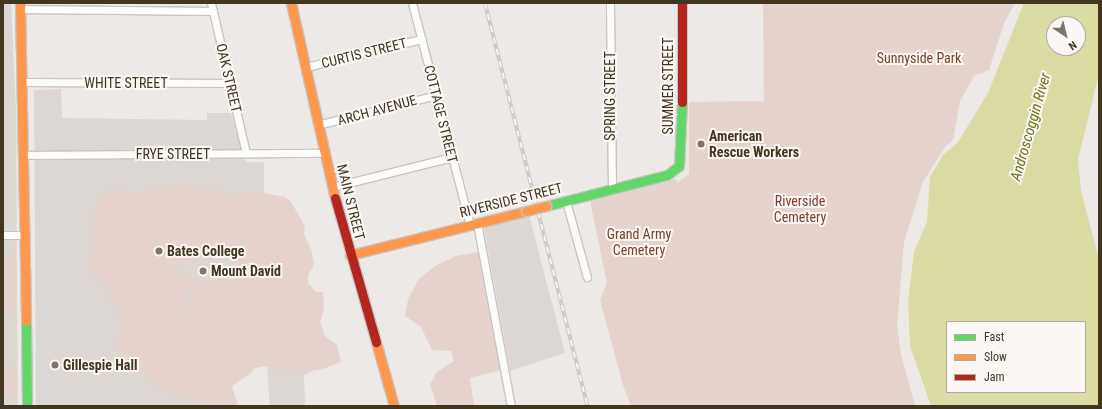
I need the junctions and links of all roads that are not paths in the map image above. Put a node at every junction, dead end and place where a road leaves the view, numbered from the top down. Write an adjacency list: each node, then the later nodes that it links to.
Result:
1 (211, 3): 7 (street, OAK STREET)
2 (291, 3): 9 (main road, MAIN STREET)
3 (412, 3): 8 (street, COTTAGE STREET)
4 (610, 3): 20 (street, SPRING STREET)
5 (682, 3): 18 (main road, SUMMER STREET)
6 (20, 6): 7 (street); 10 (main road)
7 (213, 11): 11 (street, OAK STREET)
8 (422, 39): 9 (street, CURTIS STREET); 12 (street, COTTAGE STREET)
9 (306, 67): 13 (main road, MAIN STREET)
10 (22, 82): 11 (street, WHITE STREET); 16 (main road)
11 (230, 83): 14 (street, OAK STREET)
12 (436, 95): 13 (street, ARCH AVENUE); 17 (street, COTTAGE STREET)
13 (317, 125): 15 (main road, MAIN STREET)
14 (246, 153): 15 (street, FRYE STREET); 16 (street, FRYE STREET)
15 (324, 153): 19 (main road, MAIN STREET)
16 (23, 155): 24 (main road)
17 (452, 157): 19 (street); 22 (street, COTTAGE STREET)
18 (677, 169): 20 (main road, RIVERSIDE STREET)
19 (332, 187): 25 (main road, MAIN STREET)
20 (612, 190): 21 (main road, RIVERSIDE STREET)
21 (566, 201): 22 (main road, RIVERSIDE STREET, bridge); 26 (street)
22 (473, 224): 25 (main road, RIVERSIDE STREET); 29 (street, COTTAGE STREET)
23 (3, 235): 24 (street)
24 (24, 235): 27 (main road)
25 (350, 255): 28 (main road, MAIN STREET)
26 (587, 277)
27 (26, 406)
28 (394, 406)
29 (511, 406)

